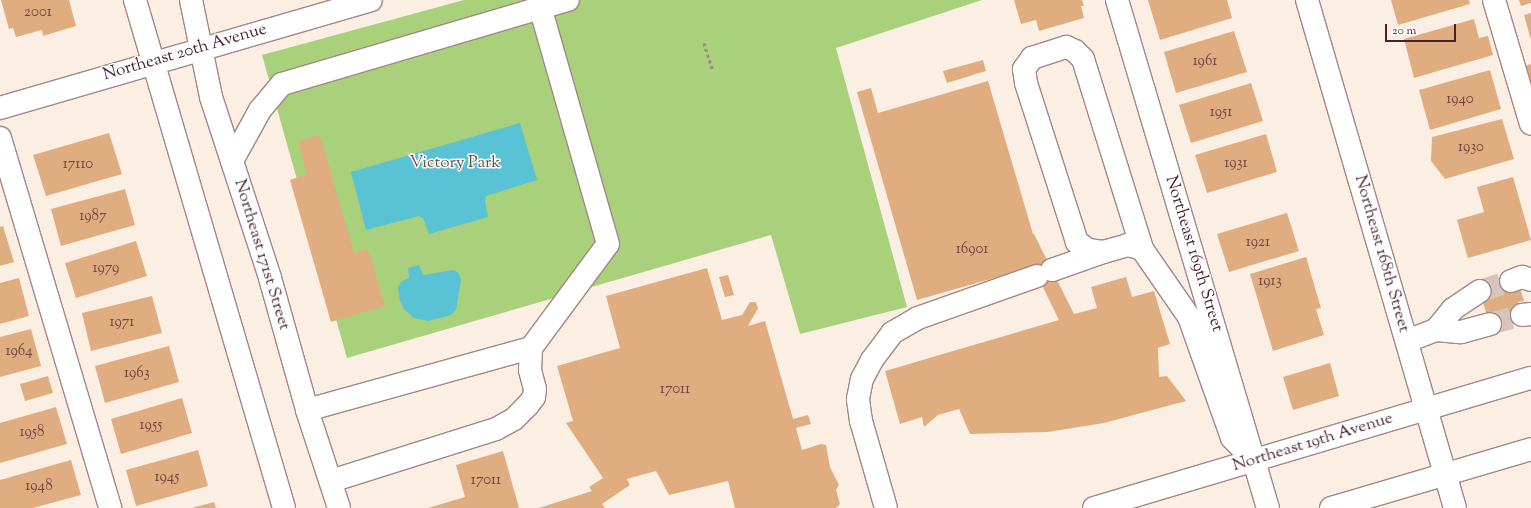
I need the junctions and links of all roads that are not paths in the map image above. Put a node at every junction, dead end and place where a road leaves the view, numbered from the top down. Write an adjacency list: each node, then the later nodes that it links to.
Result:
1 (135, 0): 10 (street)
2 (191, 0): 9 (street, Northeast 171st Street)
3 (371, 0): 9 (street, Northeast 20th Avenue)
4 (568, 0): 8 (street)
5 (1117, 0): 26 (street, Northeast 169th Street)
6 (1307, 0): 20 (street, Northeast 168th Street)
7 (1494, 0): 12 (street)
8 (540, 4): 14 (street); 21 (street)
9 (202, 48): 10 (street, Northeast 20th Avenue); 14 (street, Northeast 171st Street)
10 (153, 62): 11 (street, Northeast 20th Avenue); 30 (street)
11 (0, 108)
12 (1531, 124)
13 (0, 138): 29 (street)
14 (232, 161): 24 (street, Northeast 171st Street)
15 (1142, 249): 16 (street); 16 (street); 26 (street)
16 (1103, 252): 32 (street)
17 (1480, 291): 19 (street)
18 (1490, 324): 19 (street)
19 (1436, 330): 20 (street)
20 (1407, 341): 23 (street, Northeast 168th Street)
21 (531, 348): 24 (street); 28 (street)
22 (1531, 378): 23 (street, Northeast 19th Avenue)
23 (1426, 409): 26 (street, Northeast 19th Avenue); 27 (street, Northeast 168th Street)
24 (307, 410): 28 (street, Northeast 171st Street)
25 (1531, 449): 27 (street)
26 (1255, 460): 33 (street, Northeast 19th Avenue); 34 (street, Northeast 169th Street)
27 (1445, 473): 35 (street); 36 (street, Northeast 168th Street)
28 (331, 481): 31 (street, Northeast 171st Street)
29 (110, 508)
30 (284, 508)
31 (339, 508)
32 (886, 508)
33 (1094, 508)
34 (1268, 508)
35 (1331, 508)
36 (1455, 508)

